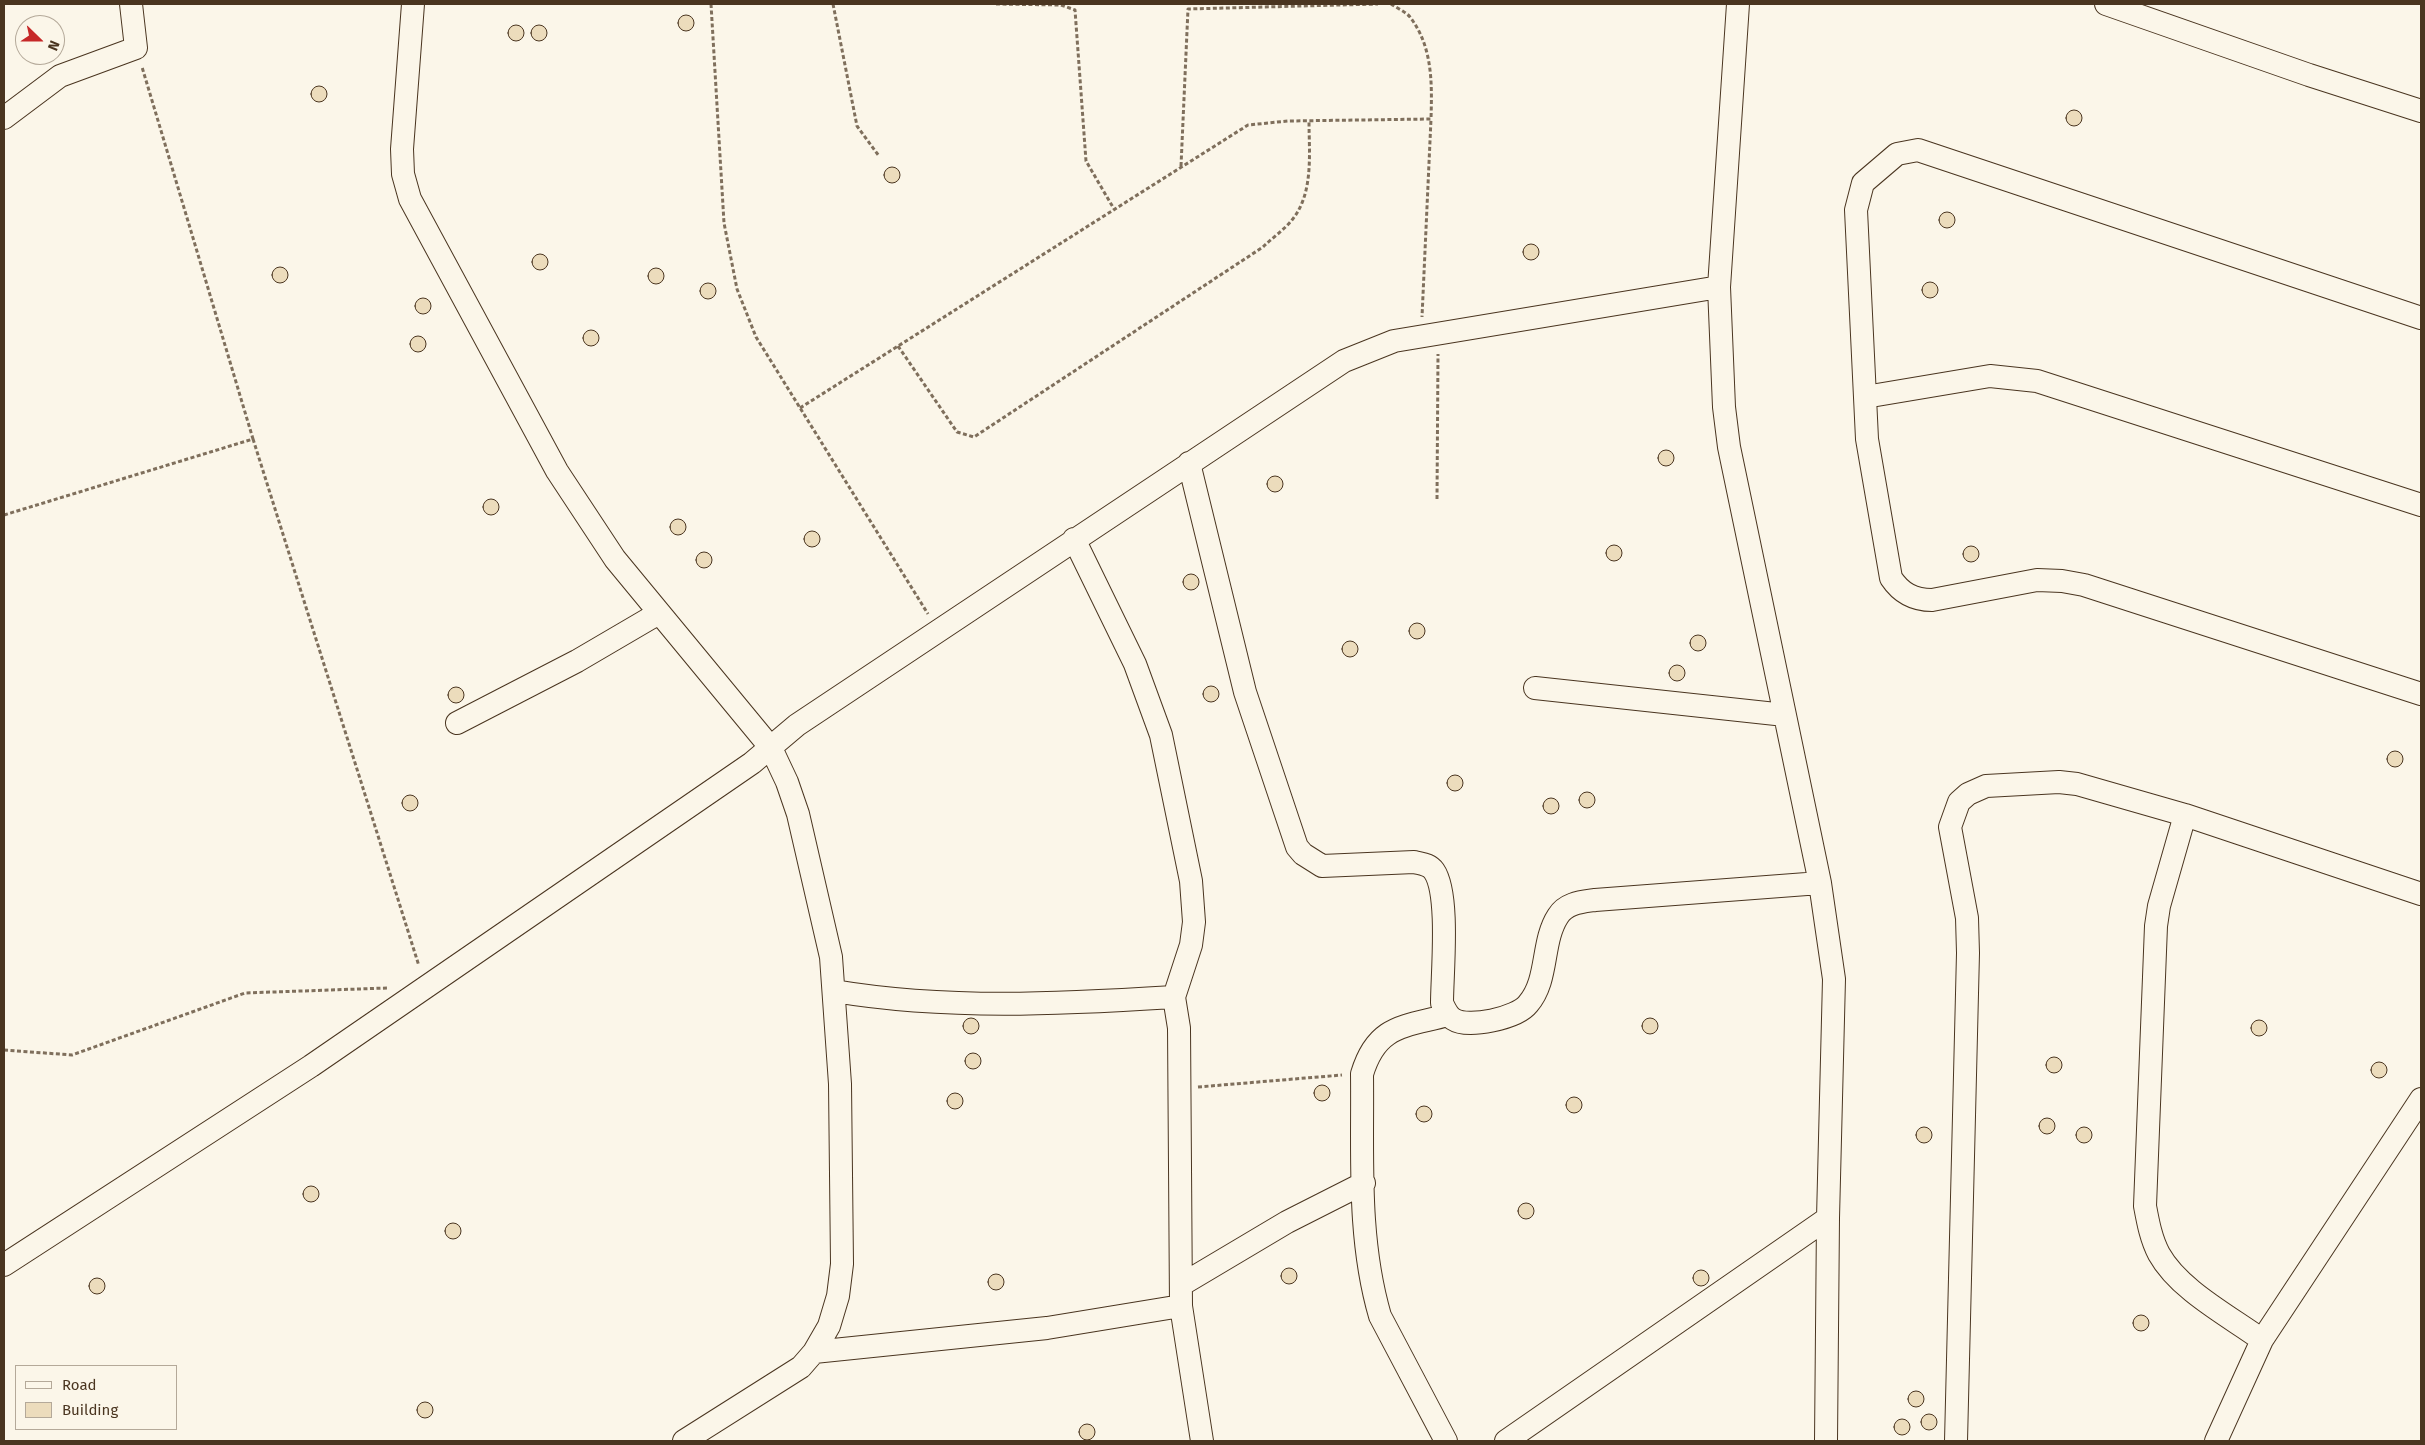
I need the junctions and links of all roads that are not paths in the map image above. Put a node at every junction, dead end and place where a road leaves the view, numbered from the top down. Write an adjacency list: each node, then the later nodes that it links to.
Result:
1 (131, 4): 6 (street)
2 (413, 4): 13 (street)
3 (1738, 4): 7 (street)
4 (2106, 4): 5 (street)
5 (2421, 111)
6 (4, 118)
7 (1719, 287): 10 (street); 16 (street)
8 (2421, 318): 9 (street)
9 (1865, 397): 11 (street); 15 (street)
10 (1189, 463): 12 (street); 24 (street)
11 (2421, 505)
12 (1074, 539): 18 (street); 23 (street)
13 (659, 613): 17 (street); 18 (street)
14 (1535, 688): 16 (street)
15 (2421, 694)
16 (1785, 715): 20 (street)
17 (457, 723)
18 (771, 748): 22 (street); 28 (street)
19 (2185, 815): 21 (street); 30 (street); 37 (street)
20 (1820, 883): 24 (street); 27 (street)
21 (2421, 894)
22 (834, 991): 23 (street); 31 (street)
23 (1174, 997): 29 (street)
24 (1448, 1015): 26 (street)
25 (2421, 1099): 30 (street)
26 (1364, 1183): 29 (street); 34 (street)
27 (1828, 1218): 35 (street); 36 (street)
28 (4, 1265)
29 (1181, 1296): 31 (street); 33 (street)
30 (2262, 1340): 38 (street)
31 (814, 1352): 32 (street)
32 (684, 1441)
33 (1202, 1441)
34 (1446, 1441)
35 (1506, 1441)
36 (1826, 1441)
37 (1956, 1441)
38 (2216, 1441)

